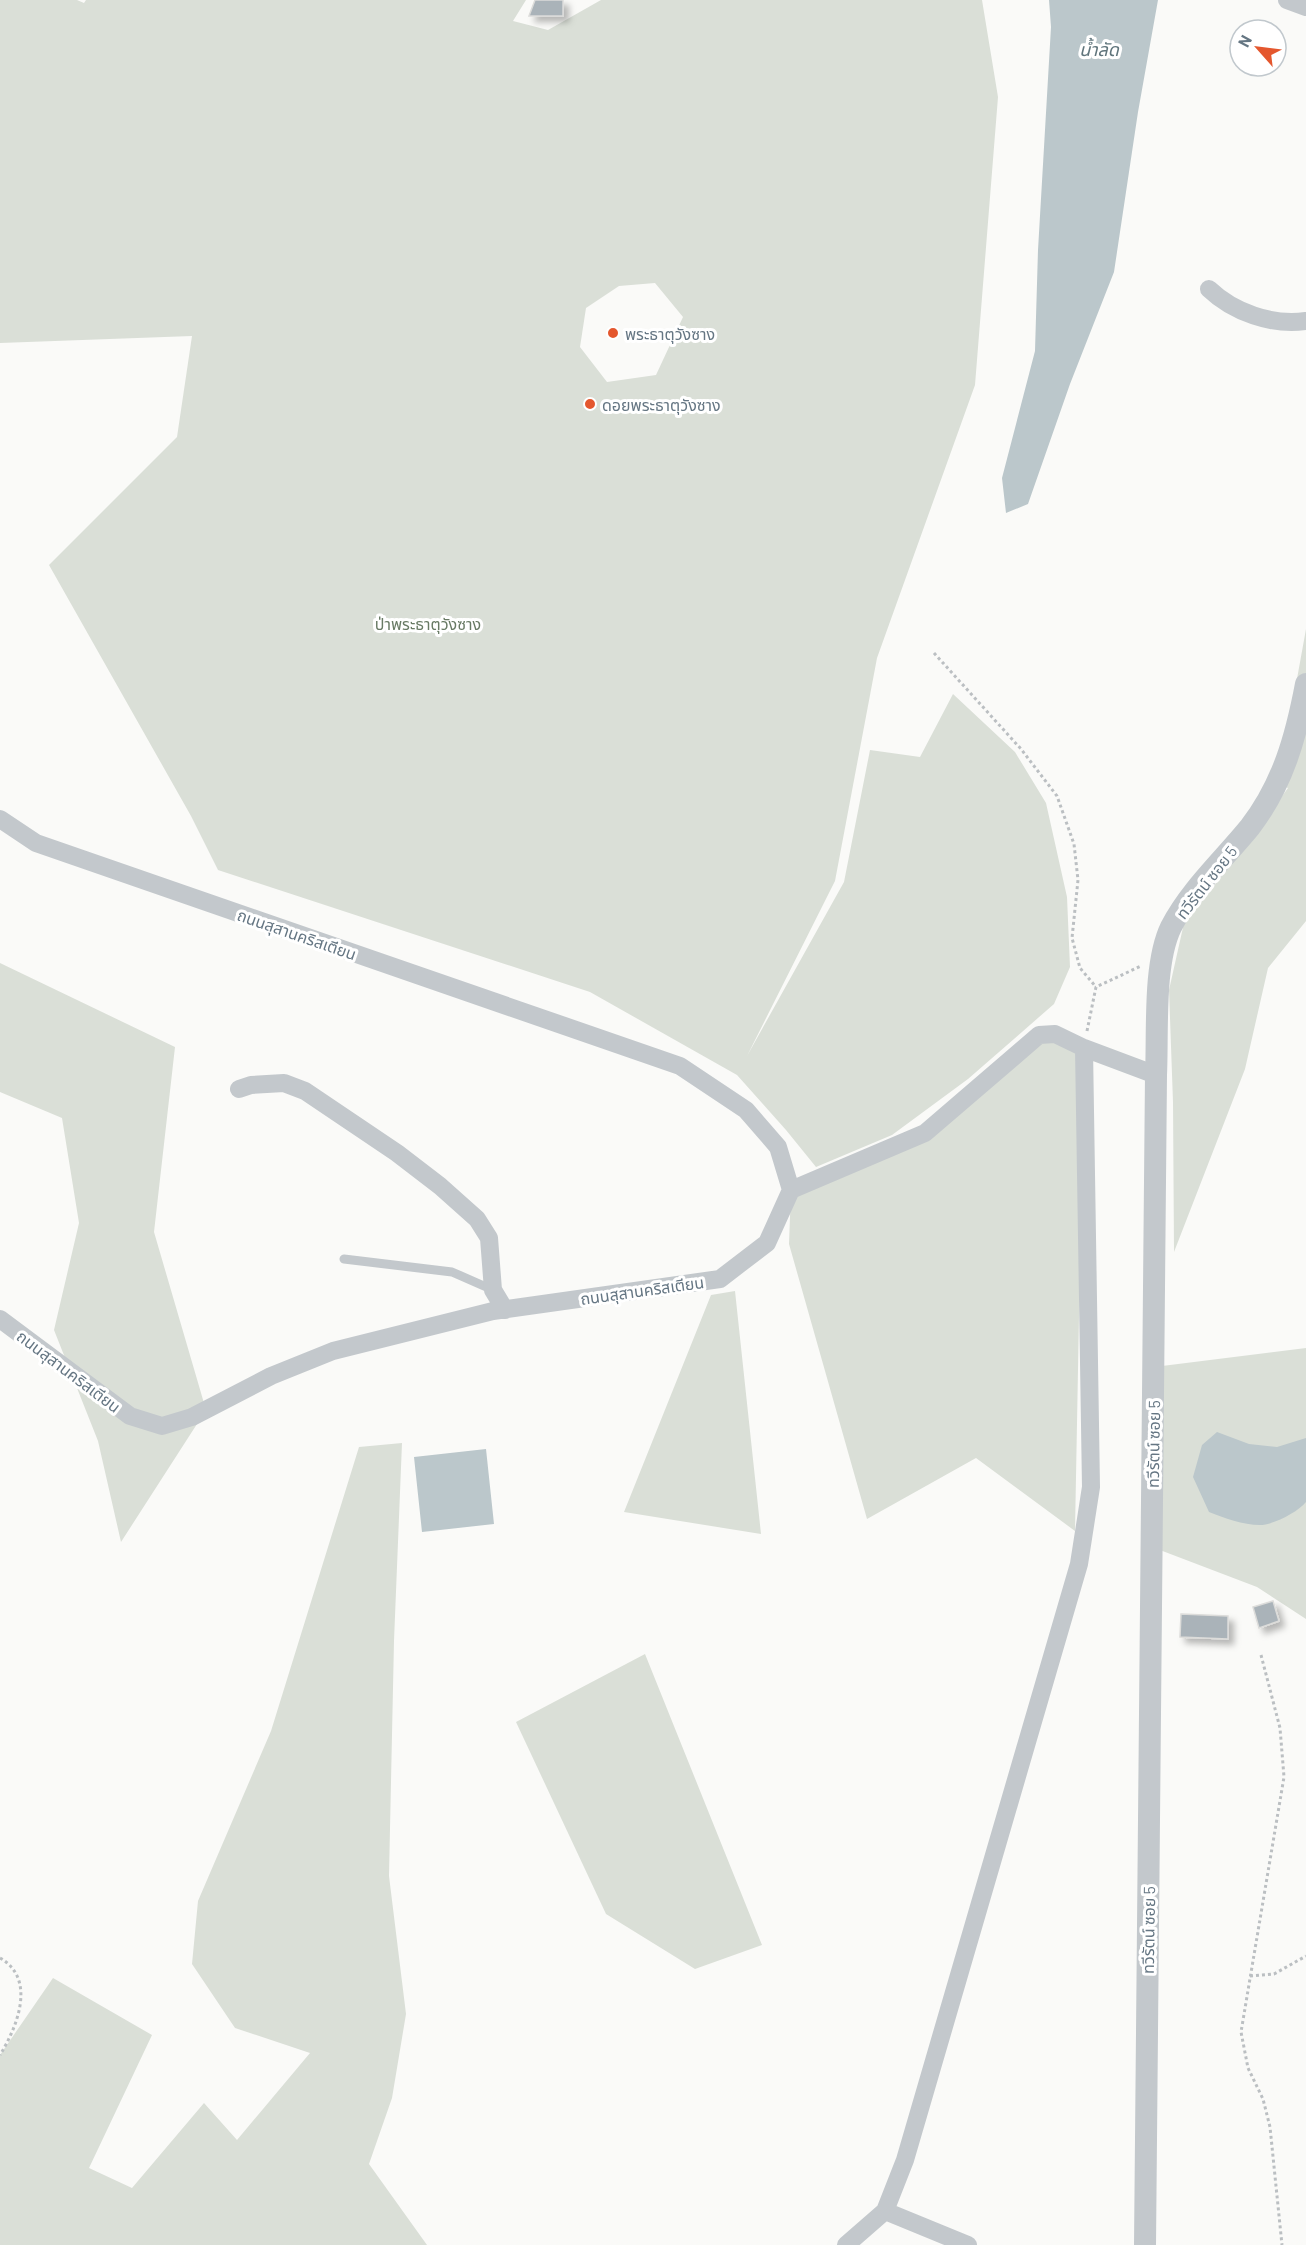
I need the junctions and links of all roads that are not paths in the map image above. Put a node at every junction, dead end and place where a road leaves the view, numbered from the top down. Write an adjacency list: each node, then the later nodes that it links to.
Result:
1 (1287, 0): 2 (street)
2 (1306, 8)
3 (1209, 289): 4 (street)
4 (1306, 321)
5 (1306, 684): 8 (street, ทวีรัตน์ ซอย 5)
6 (0, 819): 10 (street, ถนนสุสานคริสเตียน)
7 (1084, 1048): 8 (street); 10 (street); 15 (street)
8 (1156, 1076): 18 (street, ทวีรัตน์ ซอย 5)
9 (239, 1089): 12 (street)
10 (791, 1190): 13 (street, ถนนสุสานคริสเตียน)
11 (344, 1259): 12 (lane)
12 (493, 1290): 13 (street)
13 (505, 1310): 14 (street, ถนนสุสานคริสเตียน)
14 (0, 1319)
15 (885, 2211): 16 (street); 17 (street)
16 (846, 2245)
17 (968, 2245)
18 (1145, 2245)

